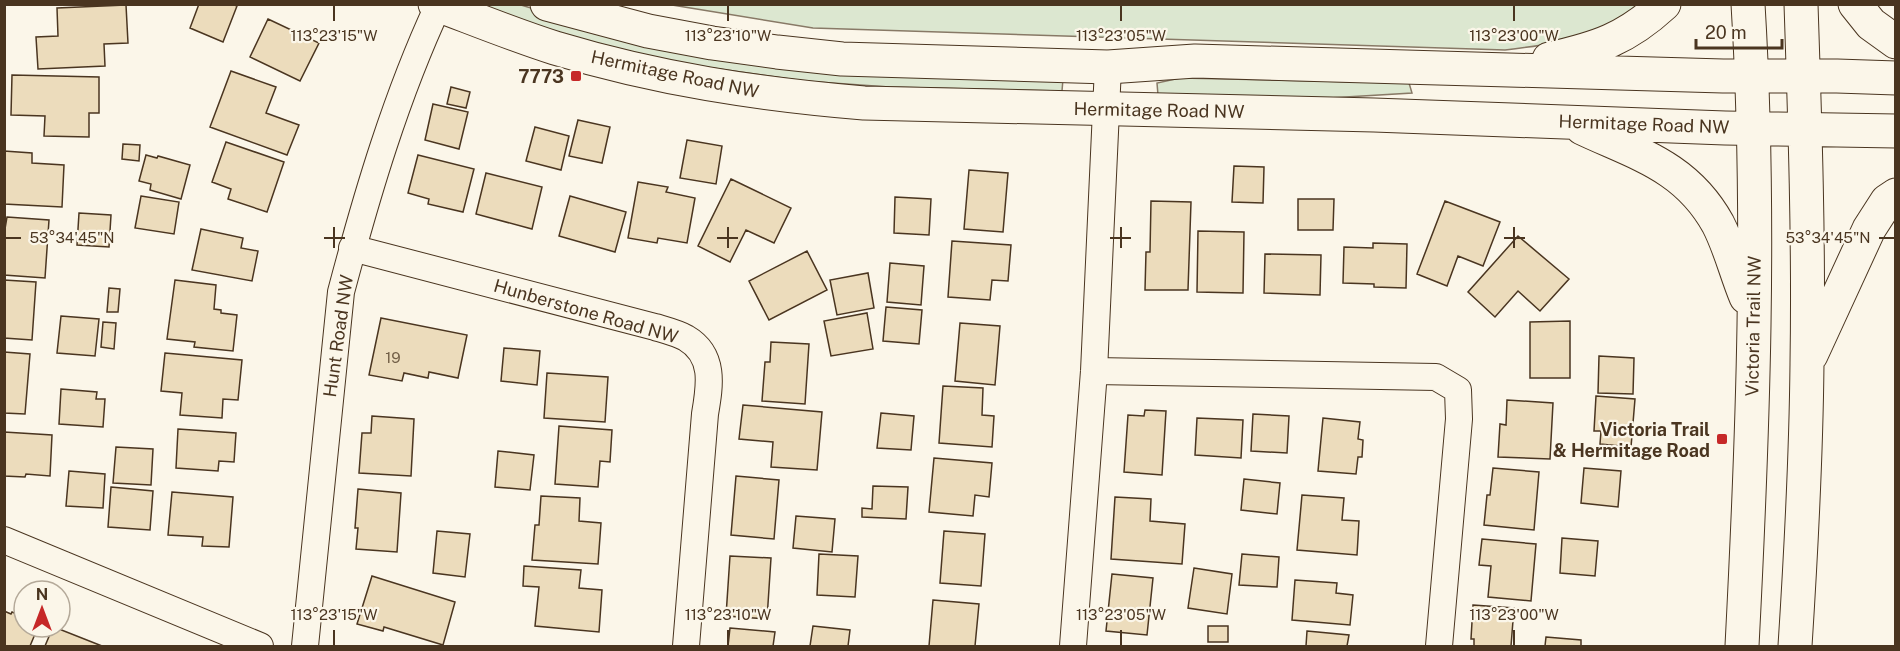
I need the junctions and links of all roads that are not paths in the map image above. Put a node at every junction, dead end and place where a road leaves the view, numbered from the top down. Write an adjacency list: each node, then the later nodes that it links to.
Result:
1 (547, 4): 8 (street, Hermitage Road NW)
2 (1665, 4): 9 (street)
3 (1748, 4): 10 (street, Victoria Trail NW)
4 (1801, 4): 11 (street)
5 (1855, 4): 7 (street)
6 (437, 5): 13 (street, Hermitage Road NW); 19 (street, Hunt Road NW)
7 (1896, 42)
8 (1108, 67): 9 (street, Hermitage Road NW); 13 (street)
9 (1508, 69): 10 (street, Hermitage Road NW)
10 (1753, 76): 11 (street, Hermitage Road NW); 15 (street, Victoria Trail NW)
11 (1804, 76): 12 (street, Hermitage Road NW); 16 (street)
12 (1896, 78)
13 (1106, 110): 14 (street, Hermitage Road NW); 22 (street)
14 (1569, 121): 15 (street, Hermitage Road NW); 20 (street)
15 (1754, 128): 16 (street, Hermitage Road NW); 20 (street, Victoria Trail NW)
16 (1805, 129): 17 (street, Hermitage Road NW); 21 (street)
17 (1896, 131)
18 (1896, 195): 21 (street)
19 (352, 248): 25 (street, Hunt Road NW); 26 (street, Hunberstone Road NW)
20 (1754, 318): 29 (street, Victoria Trail NW)
21 (1807, 362): 30 (street)
22 (1094, 371): 27 (street); 28 (street)
23 (4, 540): 24 (street)
24 (260, 646)
25 (305, 646)
26 (686, 646)
27 (1073, 646)
28 (1439, 646)
29 (1742, 646)
30 (1795, 646)

